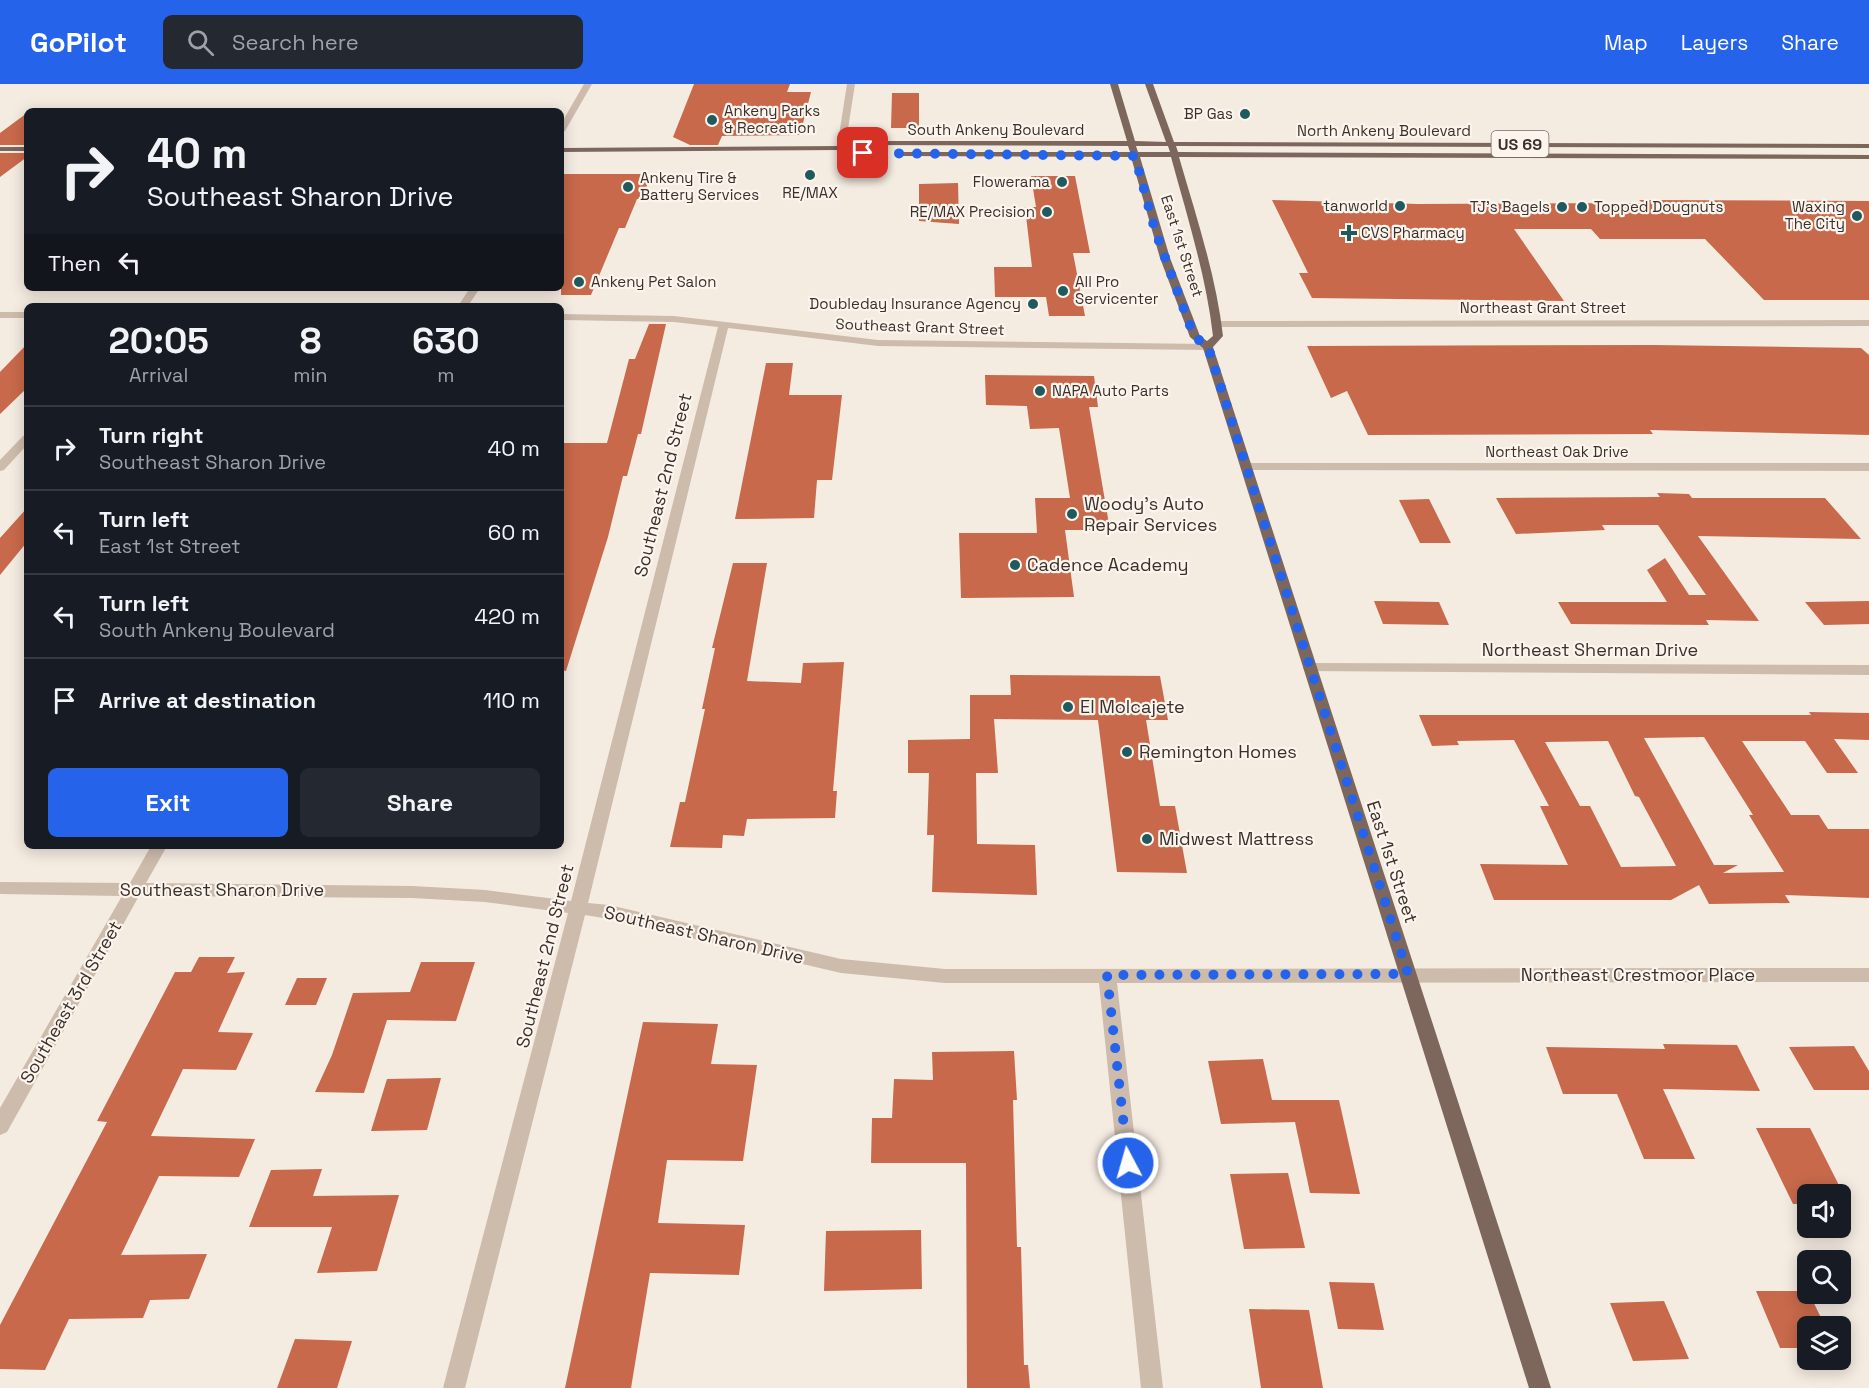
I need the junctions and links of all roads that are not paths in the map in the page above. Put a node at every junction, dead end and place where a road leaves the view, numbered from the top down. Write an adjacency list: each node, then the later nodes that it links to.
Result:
1 (588, 84): 5 (street)
2 (851, 84): 8 (street)
3 (1114, 84): 12 (main road, East 1st Street)
4 (1149, 84): 13 (main road, East 1st Street)
5 (564, 126)
6 (1151, 144): 12 (main road, South Ankeny Boulevard / US 69); 13 (main road, North Ankeny Boulevard / US 69)
7 (1869, 146): 13 (main road, North Ankeny Boulevard / US 69)
8 (841, 148): 11 (main road, South Ankeny Boulevard / US 69); 12 (main road, South Ankeny Boulevard / US 69); 14 (main road, South Ankeny Boulevard / US 69)
9 (0, 149): 10 (main road)
10 (24, 149)
11 (564, 150)
12 (1134, 150): 15 (main road, South Ankeny Boulevard / US 69); 16 (main road, South Ankeny Boulevard / US 69); 24 (main road, East 1st Street)
13 (1173, 150): 16 (main road, North Ankeny Boulevard / US 69); 17 (main road, North Ankeny Boulevard / US 69); 23 (main road, East 1st Street)
14 (863, 153)
15 (890, 153)
16 (1157, 155)
17 (1869, 157)
18 (0, 315): 19 (street)
19 (24, 315)
20 (564, 318): 22 (street, Southeast Grant Street)
21 (1869, 323): 23 (street, Northeast Grant Street)
22 (723, 324): 24 (street, Southeast Grant Street); 34 (street, Southeast 2nd Street)
23 (1217, 324): 24 (main road)
24 (1208, 347): 27 (main road, East 1st Street)
25 (24, 441): 26 (street)
26 (0, 467)
27 (1246, 467): 28 (street, Northeast Oak Drive); 29 (main road, East 1st Street)
28 (1869, 467)
29 (1310, 668): 30 (street, Northeast Sherman Drive); 35 (main road, East 1st Street)
30 (1869, 670)
31 (157, 849): 33 (street, Southeast 3rd Street)
32 (0, 888): 33 (street, Southeast Sharon Drive)
33 (135, 889): 34 (street, Southeast Sharon Drive); 38 (street, Southeast 3rd Street)
34 (578, 908): 36 (street, Southeast Sharon Drive); 39 (street, Southeast 2nd Street)
35 (1408, 974): 36 (street, Southeast Sharon Drive); 37 (street, Northeast Crestmoor Place); 41 (main road, East 1st Street)
36 (1107, 975): 40 (street)
37 (1869, 975)
38 (0, 1126)
39 (454, 1388)
40 (1152, 1388)
41 (1540, 1388)

